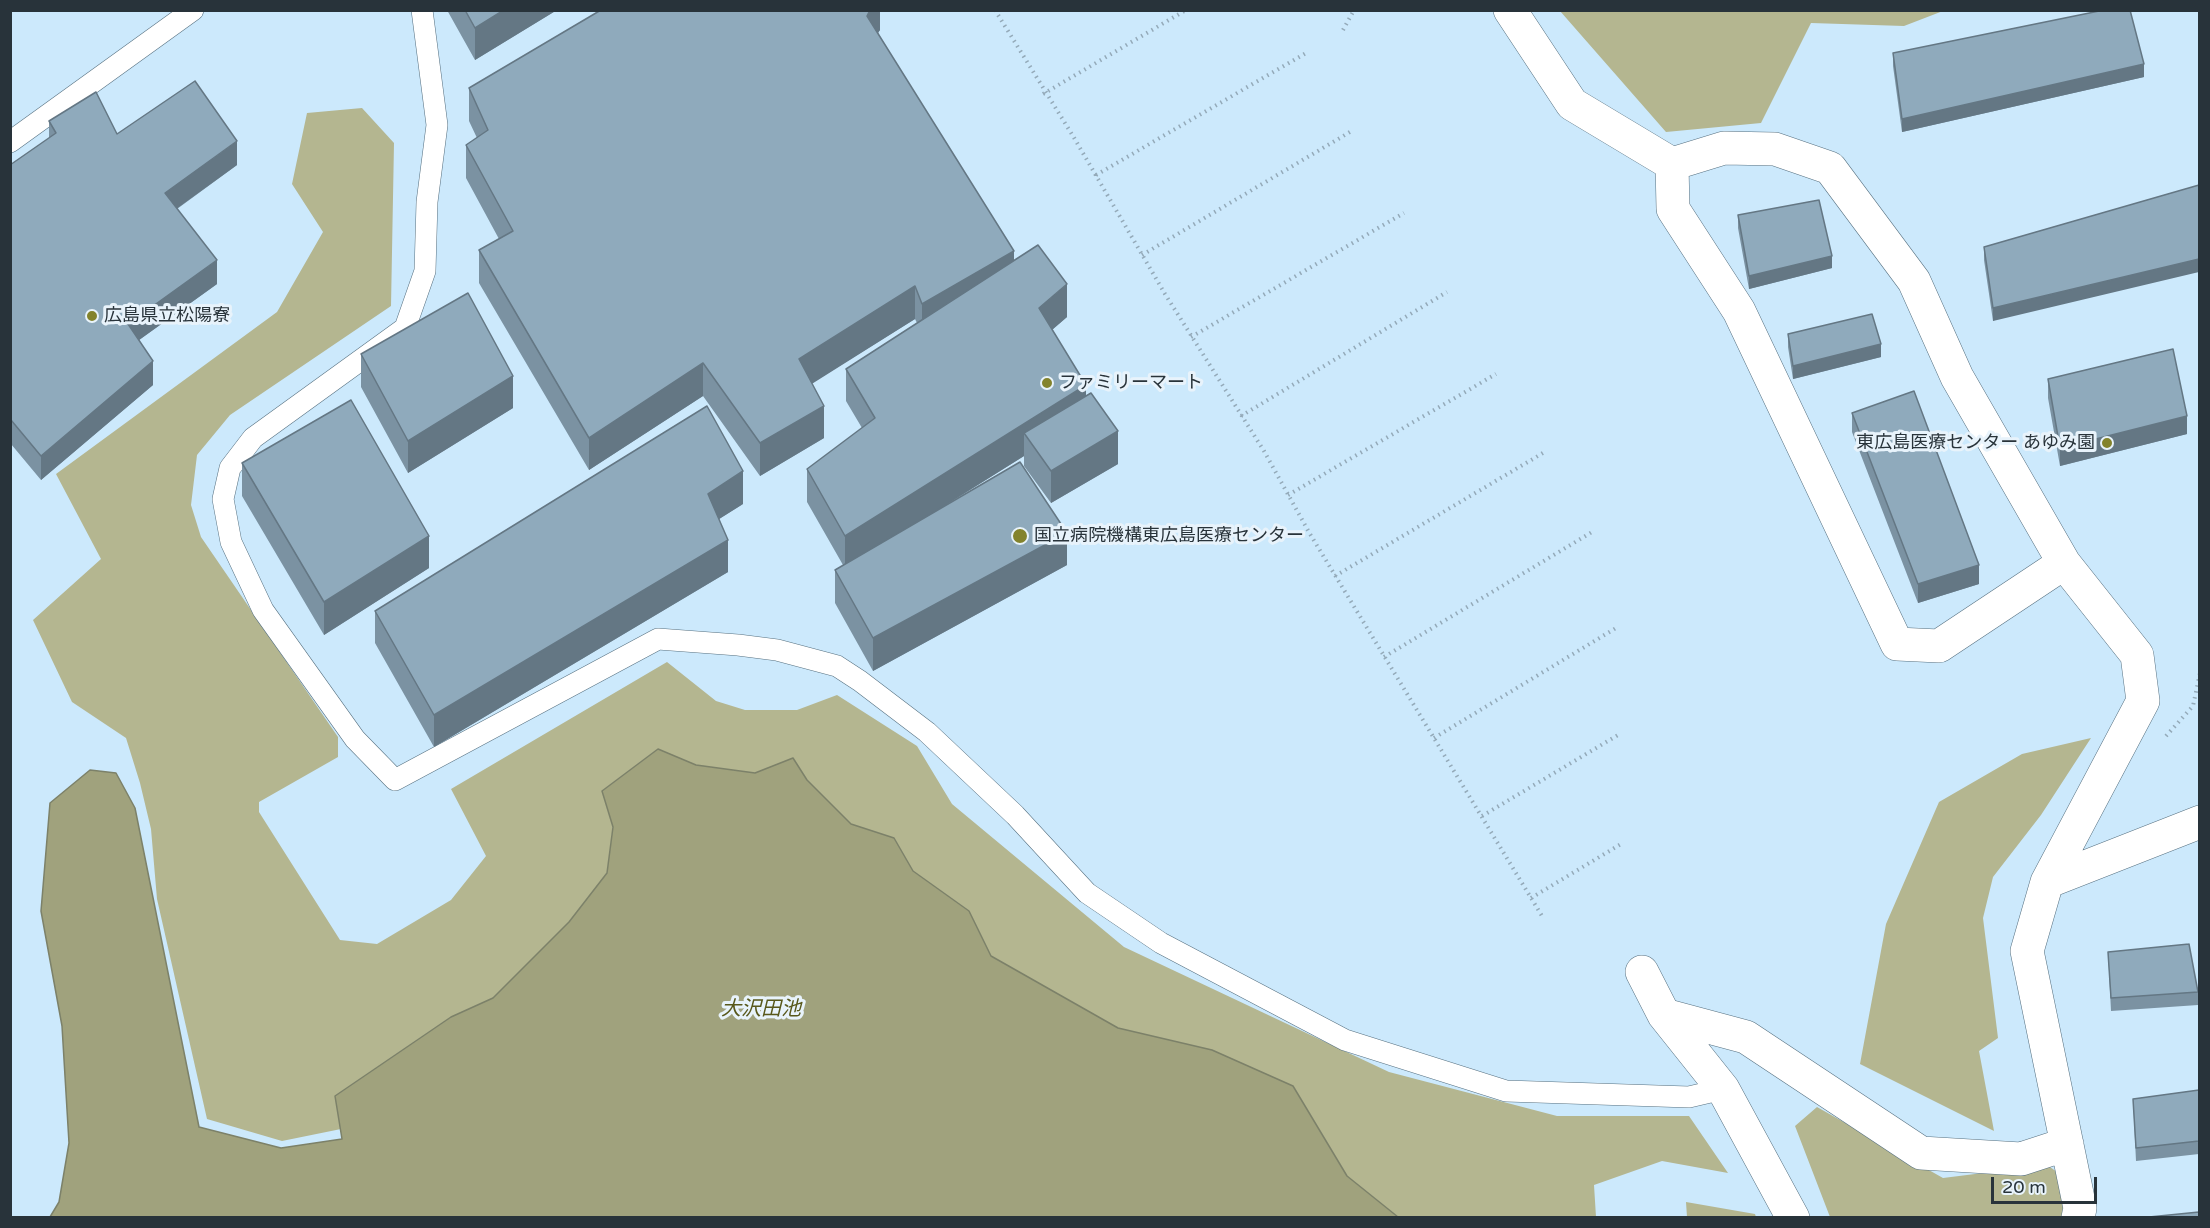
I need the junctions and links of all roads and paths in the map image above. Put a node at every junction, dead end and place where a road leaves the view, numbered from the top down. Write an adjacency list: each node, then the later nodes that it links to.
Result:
1 (193, 10): 11 (lane)
2 (422, 10): 37 (lane)
3 (995, 10): 9 (path)
4 (1186, 10): 9 (path)
5 (1354, 10): 7 (path)
6 (1510, 10): 12 (street)
7 (1343, 30)
8 (1306, 53): 13 (path)
9 (1045, 93): 13 (path)
10 (1350, 132): 15 (path)
11 (10, 142)
12 (1672, 164): 23 (street); 23 (street)
13 (1096, 175): 15 (path)
14 (1404, 213): 17 (path)
15 (1143, 255): 17 (path)
16 (1447, 292): 19 (path)
17 (1191, 337): 19 (path)
18 (1496, 374): 21 (path)
19 (1241, 416): 21 (path)
20 (1544, 453): 24 (path)
21 (1288, 495): 24 (path)
22 (1592, 532): 26 (path)
23 (2064, 563): 32 (street)
24 (1335, 576): 26 (path)
25 (1616, 628): 28 (path)
26 (1384, 657): 28 (path)
27 (1618, 735): 29 (path)
28 (1434, 738): 29 (path)
29 (1482, 816): 33 (path)
30 (2199, 822): 32 (street)
31 (1620, 844): 33 (path)
32 (2047, 882): 38 (street)
33 (1531, 898): 34 (path)
34 (1542, 916)
35 (1642, 972): 36 (street)
36 (1664, 1016): 37 (street); 38 (street)
37 (1723, 1089): 39 (street)
38 (2067, 1144): 40 (street)
39 (1793, 1218)
40 (2078, 1218)

